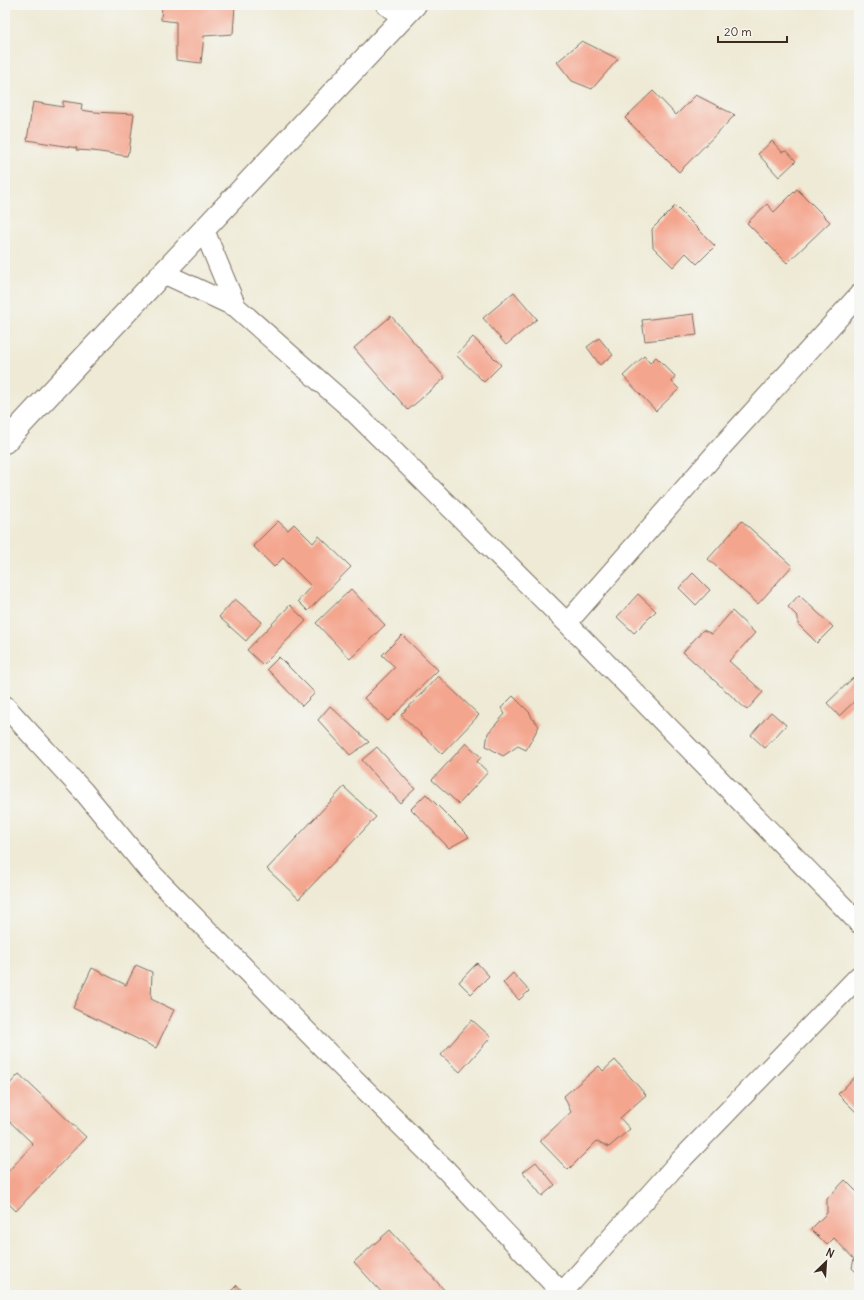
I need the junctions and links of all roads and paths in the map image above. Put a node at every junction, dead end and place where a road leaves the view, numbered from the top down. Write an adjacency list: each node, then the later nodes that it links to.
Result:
1 (386, 5): 2 (street)
2 (410, 10): 3 (highway)
3 (204, 230): 4 (highway); 6 (street)
4 (163, 273): 6 (street); 7 (highway)
5 (859, 295): 8 (street)
6 (236, 307): 8 (street)
7 (5, 442)
8 (567, 623): 10 (street)
9 (5, 706): 12 (street)
10 (859, 923)
11 (859, 976): 12 (street)
12 (561, 1294)

